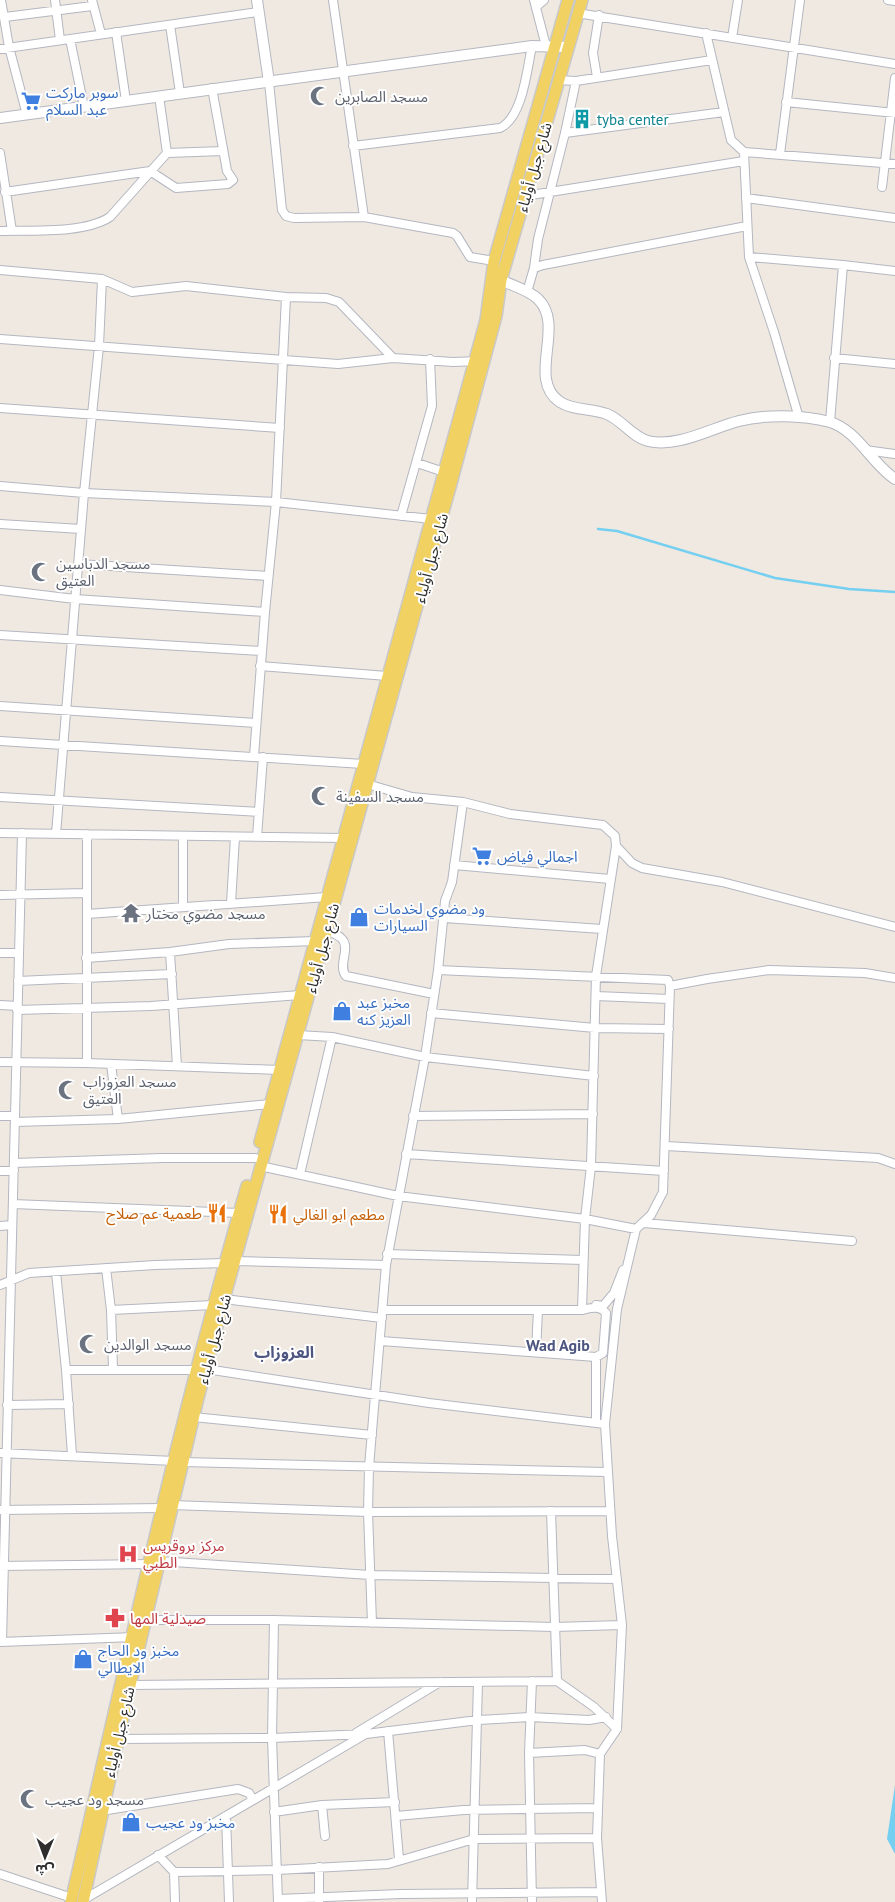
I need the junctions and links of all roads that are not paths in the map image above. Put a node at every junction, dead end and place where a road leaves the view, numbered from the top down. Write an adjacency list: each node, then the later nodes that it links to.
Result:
1 (1, 0): 18 (street)
2 (55, 0): 14 (street)
3 (257, 0): 15 (street)
4 (333, 0): 34 (street)
5 (544, 0): 13 (street)
6 (568, 0): 27 (main road, شارع جبل أولياء)
7 (582, 0): 16 (main road, شارع جبل أولياء)
8 (738, 0): 23 (street)
9 (800, 0): 31 (street)
10 (888, 0): 11 (street)
11 (895, 1)
12 (92, 3): 14 (street); 22 (street)
13 (535, 4): 27 (street)
14 (57, 10): 18 (street); 25 (street)
15 (258, 12): 19 (street); 39 (street)
16 (577, 13): 17 (street); 29 (main road, شارع جبل أولياء)
17 (599, 15): 21 (street); 35 (street)
18 (5, 17): 28 (street)
19 (170, 25): 20 (street); 41 (street)
20 (116, 32): 22 (street); 43 (street)
21 (706, 33): 23 (street); 32 (street)
22 (102, 34): 24 (street)
23 (732, 38): 31 (street)
24 (70, 39): 25 (street); 45 (street)
25 (60, 40): 28 (street)
26 (532, 46): 27 (street); 34 (street); 51 (street)
27 (551, 46): 29 (street); 72 (main road, شارع جبل أولياء)
28 (9, 47): 30 (street); 48 (street)
29 (567, 47): 37 (main road, شارع جبل أولياء)
30 (0, 48)
31 (794, 48): 33 (street); 44 (street)
32 (712, 60): 35 (street); 46 (street)
33 (895, 64)
34 (342, 72): 39 (street); 51 (street)
35 (597, 78): 38 (street)
36 (895, 78): 47 (street)
37 (558, 80): 38 (street); 64 (main road, شارع جبل أولياء)
38 (576, 81): 50 (street)
39 (269, 82): 40 (street); 66 (street)
40 (212, 88): 41 (street); 52 (street)
41 (180, 93): 42 (street)
42 (159, 96): 43 (street); 55 (street)
43 (126, 101): 45 (street)
44 (786, 102): 47 (street); 56 (street)
45 (84, 106): 48 (street)
46 (724, 112): 50 (street); 54 (street)
47 (892, 113): 58 (street)
48 (26, 115): 49 (street)
49 (0, 118)
50 (565, 132): 63 (street)
51 (353, 146): 66 (street)
52 (223, 151): 55 (street); 60 (street)
53 (0, 152): 62 (street)
54 (744, 152): 56 (street); 57 (street)
55 (167, 154): 60 (street)
56 (780, 154): 58 (street)
57 (744, 161): 63 (street); 65 (street)
58 (884, 163): 59 (street); 61 (street)
59 (895, 164)
60 (150, 171): 62 (street); 70 (street)
61 (882, 187)
62 (6, 192): 70 (street)
63 (549, 193): 64 (street); 74 (street)
64 (526, 196): 78 (main road, شارع جبل أولياء)
65 (746, 198): 67 (street); 68 (street)
66 (364, 218): 72 (street)
67 (895, 218)
68 (747, 226): 71 (street); 74 (street)
69 (0, 231): 70 (street)
70 (12, 231)
71 (749, 258): 73 (street); 91 (street)
72 (494, 260): 87 (main road, شارع جبل أولياء)
73 (843, 265): 76 (street); 84 (street)
74 (534, 268): 79 (street)
75 (0, 270): 77 (street)
76 (895, 271)
77 (102, 279): 80 (street); 82 (street)
78 (501, 280): 79 (street); 87 (main road, شارع جبل أولياء)
79 (527, 292): 91 (street)
80 (286, 297): 83 (street); 86 (street)
81 (0, 339): 82 (street)
82 (99, 346): 86 (street); 90 (street)
83 (393, 358): 85 (street); 86 (street)
84 (834, 358): 88 (street); 92 (street)
85 (430, 359): 87 (street); 96 (street)
86 (284, 360): 93 (street)
87 (479, 361): 97 (main road, شارع جبل أولياء); 124 (main road, شارع جبل أولياء)
88 (895, 364)
89 (0, 408): 90 (street)
90 (91, 415): 93 (street); 100 (street)
91 (799, 418): 92 (street)
92 (830, 422): 94 (street)
93 (280, 428): 101 (street)
94 (865, 450): 95 (street); 98 (street)
95 (895, 454)
96 (417, 463): 97 (street); 102 (street)
97 (444, 472): 103 (main road, شارع جبل أولياء)
98 (895, 479)
99 (0, 486): 100 (street)
100 (84, 493): 101 (street); 105 (street)
101 (276, 502): 102 (street); 107 (street)
102 (400, 516): 103 (street)
103 (431, 519): 115 (main road, شارع جبل أولياء)
104 (0, 524): 105 (street)
105 (81, 529): 106 (street)
106 (78, 564): 107 (street); 109 (street)
107 (268, 576): 110 (street)
108 (0, 590): 109 (street)
109 (75, 599): 110 (street); 112 (street)
110 (265, 612): 113 (street)
111 (0, 635): 112 (street)
112 (72, 639): 113 (street); 117 (street)
113 (261, 651): 114 (street)
114 (260, 666): 115 (street); 118 (street)
115 (387, 676): 123 (main road, شارع جبل أولياء)
116 (0, 706): 117 (street)
117 (66, 710): 118 (street); 120 (street)
118 (256, 723): 121 (street)
119 (0, 741): 120 (street)
120 (64, 745): 121 (street); 126 (street)
121 (254, 756): 122 (street)
122 (263, 757): 123 (street); 128 (street)
123 (363, 764): 136 (main road, شارع جبل أولياء)
124 (367, 784): 127 (street); 150 (main road, شارع جبل أولياء)
125 (0, 797): 126 (street)
126 (58, 800): 128 (street); 131 (street)
127 (463, 802): 137 (street); 138 (street)
128 (258, 812): 135 (street)
129 (0, 833): 130 (street)
130 (22, 833): 131 (street); 142 (street)
131 (56, 834): 132 (street)
132 (87, 834): 133 (street); 140 (street)
133 (183, 836): 134 (street); 145 (street)
134 (235, 837): 135 (street); 144 (street)
135 (257, 837): 136 (street)
136 (343, 838): 143 (main road, شارع جبل أولياء)
137 (616, 846): 139 (street); 148 (street)
138 (454, 865): 139 (street); 147 (street)
139 (610, 879): 149 (street)
140 (87, 893): 142 (street); 146 (street)
141 (0, 895): 142 (street)
142 (20, 895): 154 (street)
143 (326, 897): 144 (street); 151 (main road, شارع جبل أولياء)
144 (231, 903): 145 (street)
145 (183, 907): 146 (street)
146 (87, 914): 155 (street)
147 (444, 918): 149 (street); 156 (street)
148 (895, 927)
149 (602, 929): 158 (street)
150 (327, 930): 164 (street); 174 (main road, شارع جبل أولياء)
151 (315, 941): 152 (street); 163 (main road, شارع جبل أولياء)
152 (170, 952): 155 (street); 157 (street)
153 (0, 953): 154 (street)
154 (19, 953): 161 (street)
155 (86, 958): 159 (street)
156 (438, 970): 158 (street); 164 (street)
157 (172, 974): 159 (street); 167 (street)
158 (596, 976): 162 (street); 165 (street)
159 (86, 978): 161 (street); 170 (street)
160 (895, 978): 162 (street)
161 (18, 981): 169 (street)
162 (670, 986): 166 (street)
163 (300, 994): 167 (street); 182 (main road, شارع جبل أولياء)
164 (434, 994): 171 (street)
165 (596, 996): 166 (street); 172 (street)
166 (669, 999): 173 (street)
167 (174, 1004): 170 (street); 181 (street)
168 (0, 1005): 169 (street)
169 (17, 1008): 170 (street); 178 (street)
170 (86, 1008): 179 (street)
171 (431, 1013): 172 (street); 176 (street)
172 (595, 1028): 173 (street); 183 (street)
173 (669, 1029): 191 (street)
174 (298, 1035): 175 (street); 190 (main road, شارع جبل أولياء)
175 (332, 1036): 176 (street); 199 (street)
176 (425, 1057): 183 (street); 187 (street)
177 (0, 1062): 178 (street)
178 (16, 1062): 179 (street); 188 (street)
179 (87, 1062): 180 (street)
180 (111, 1064): 181 (street); 189 (street)
181 (177, 1066): 182 (street)
182 (279, 1070): 184 (main road, شارع جبل أولياء)
183 (594, 1076): 185 (street)
184 (270, 1104): 189 (street); 190 (main road, شارع جبل أولياء)
185 (592, 1114): 187 (street); 195 (street)
186 (0, 1116): 188 (street)
187 (413, 1116): 192 (street)
188 (15, 1119): 189 (street); 196 (street)
189 (118, 1119)
190 (269, 1121): 193 (main road, شارع جبل أولياء)
191 (666, 1146): 194 (street); 198 (street)
192 (406, 1154): 195 (street); 200 (street)
193 (258, 1162): 196 (street); 199 (street); 202 (main road, شارع جبل أولياء); 212 (main road, شارع جبل أولياء)
194 (895, 1164)
195 (591, 1166): 198 (street); 203 (street)
196 (14, 1167): 197 (street); 201 (street)
197 (0, 1171)
198 (664, 1171): 204 (street)
199 (300, 1174): 200 (street)
200 (398, 1196): 203 (street); 209 (street)
201 (13, 1204): 202 (street); 205 (street)
202 (239, 1213): 212 (main road, شارع جبل أولياء)
203 (585, 1219): 207 (street); 210 (street)
204 (644, 1223): 207 (street); 208 (street)
205 (12, 1225): 206 (street); 216 (street)
206 (0, 1226)
207 (636, 1229): 211 (street)
208 (852, 1241)
209 (387, 1254): 210 (street); 213 (street)
210 (583, 1260): 220 (street)
211 (628, 1261): 220 (street); 236 (street)
212 (230, 1262): 213 (street); 214 (street); 218 (main road, شارع جبل أولياء); 219 (main road, شارع جبل أولياء)
213 (386, 1265): 223 (street)
214 (106, 1268): 215 (street); 221 (street)
215 (56, 1272): 216 (street); 228 (street)
216 (10, 1282): 217 (street); 225 (street)
217 (0, 1285)
218 (224, 1299): 223 (street); 230 (main road, شارع جبل أولياء)
219 (213, 1305): 221 (street); 230 (main road, شارع جبل أولياء)
220 (582, 1308): 222 (street); 227 (street)
221 (111, 1310): 229 (street)
222 (538, 1310): 223 (street); 226 (street)
223 (382, 1314): 224 (street)
224 (380, 1341): 226 (street); 231 (street)
225 (4, 1342): 232 (street)
226 (536, 1352): 227 (street)
227 (596, 1357): 235 (street)
228 (66, 1370): 229 (street); 233 (street)
229 (113, 1370): 230 (street)
230 (201, 1370): 231 (street); 234 (main road, شارع جبل أولياء); 240 (main road, شارع جبل أولياء)
231 (376, 1394): 235 (street); 237 (street)
232 (4, 1400): 233 (street); 238 (street)
233 (69, 1404): 239 (street)
234 (193, 1417): 237 (street); 240 (main road, شارع جبل أولياء)
235 (596, 1423): 236 (street)
236 (605, 1424): 242 (street)
237 (372, 1434): 241 (street)
238 (4, 1453): 239 (street); 244 (street)
239 (72, 1455): 240 (street)
240 (178, 1462): 241 (street); 243 (main road, شارع جبل أولياء)
241 (369, 1467): 242 (street); 247 (street)
242 (606, 1472): 246 (street)
243 (167, 1507): 244 (street); 247 (street); 248 (main road, شارع جبل أولياء)
244 (3, 1510): 249 (street)
245 (551, 1511): 246 (street); 247 (street); 251 (street)
246 (610, 1511): 252 (street)
247 (368, 1512): 250 (street)
248 (155, 1562): 249 (street); 250 (street); 253 (main road, شارع جبل أولياء); 258 (main road, شارع جبل أولياء)
249 (2, 1566): 259 (street)
250 (370, 1575): 251 (street); 255 (street)
251 (553, 1579): 252 (street); 257 (street)
252 (617, 1579): 256 (street)
253 (145, 1620): 254 (street); 258 (main road, شارع جبل أولياء)
254 (274, 1620): 255 (street); 264 (street)
255 (372, 1622): 257 (street)
256 (622, 1625): 257 (street); 269 (street)
257 (554, 1627): 261 (street)
258 (137, 1637): 259 (street); 265 (main road, شارع جبل أولياء); 303 (main road, شارع جبل أولياء)
259 (1, 1642)
260 (532, 1681): 261 (street); 263 (street); 266 (street)
261 (557, 1681): 267 (street)
262 (441, 1682): 263 (street); 264 (street); 271 (street)
263 (478, 1682): 268 (street)
264 (272, 1684): 265 (street); 273 (street)
265 (130, 1685): 274 (main road, شارع جبل أولياء)
266 (530, 1717): 267 (street); 268 (street); 275 (street)
267 (606, 1717): 269 (street)
268 (478, 1720): 270 (street); 282 (street)
269 (617, 1729): 276 (street)
270 (388, 1731): 272 (street); 279 (street)
271 (354, 1734): 272 (street); 273 (street)
272 (366, 1734): 277 (street)
273 (272, 1738): 274 (street); 277 (street)
274 (117, 1739): 284 (main road, شارع جبل أولياء)
275 (529, 1753): 276 (street); 283 (street)
276 (600, 1754): 281 (street)
277 (273, 1790): 278 (street); 285 (street)
278 (253, 1800): 284 (street); 286 (street)
279 (395, 1802): 280 (street); 287 (street)
280 (322, 1805): 285 (street); 288 (street)
281 (598, 1808): 283 (street); 290 (street)
282 (474, 1810): 283 (street); 287 (street); 291 (street)
283 (530, 1810): 289 (street)
284 (101, 1812): 303 (main road, شارع جبل أولياء)
285 (274, 1812): 296 (street)
286 (226, 1816): 292 (street); 295 (street)
287 (396, 1816): 293 (street)
288 (325, 1836)
289 (531, 1838): 290 (street); 291 (street); 301 (street)
290 (597, 1838): 299 (street)
291 (474, 1839): 293 (street); 300 (street)
292 (158, 1855): 297 (street); 303 (street)
293 (399, 1860): 294 (street)
294 (319, 1867): 296 (street); 305 (street)
295 (229, 1870): 296 (street); 297 (street); 307 (street)
296 (277, 1870): 304 (street)
297 (174, 1872): 306 (street)
298 (0, 1874): 303 (street)
299 (601, 1892): 301 (street); 310 (street)
300 (472, 1893): 301 (street); 302 (street); 308 (street)
301 (532, 1893): 309 (street)
302 (371, 1898): 305 (street)
303 (77, 1900)
304 (278, 1900): 305 (street)
305 (319, 1900)
306 (175, 1902)
307 (230, 1902)
308 (472, 1902)
309 (532, 1902)
310 (602, 1902)

